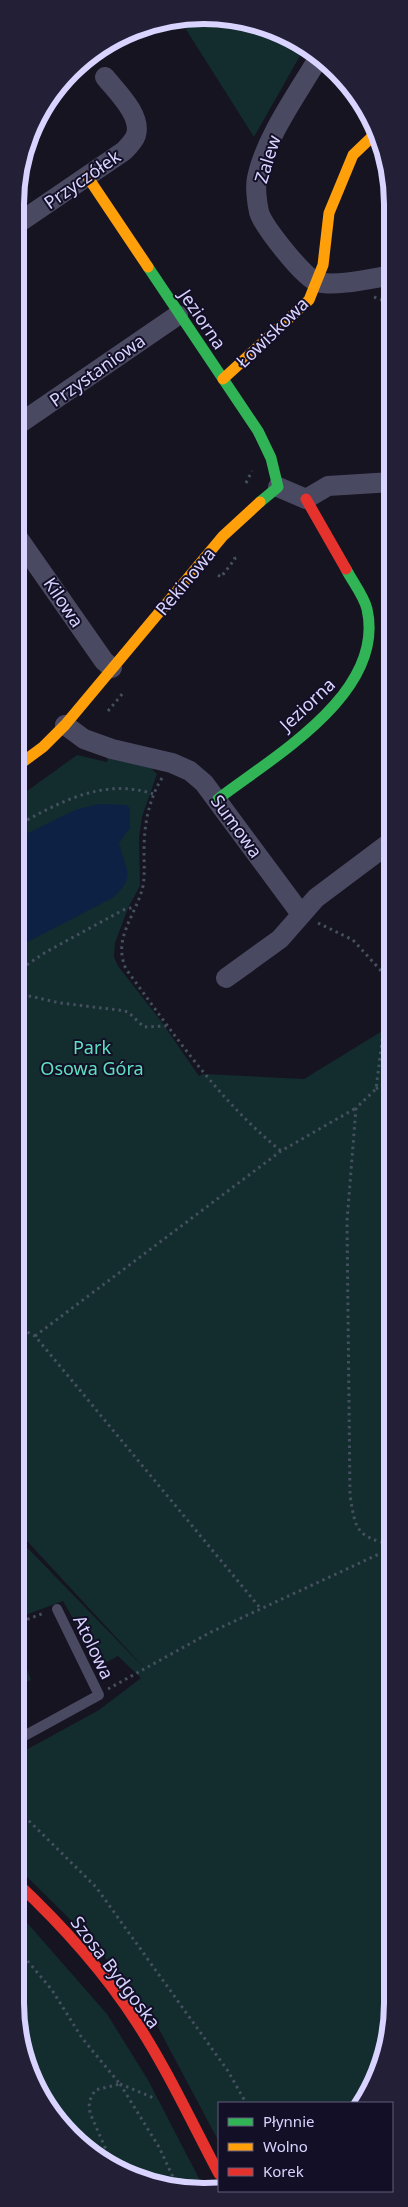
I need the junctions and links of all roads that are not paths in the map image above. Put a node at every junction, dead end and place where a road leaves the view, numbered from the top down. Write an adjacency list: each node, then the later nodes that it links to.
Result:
1 (316, 62): 7 (street, Zalew)
2 (105, 77): 4 (street, Przyczółek)
3 (372, 137): 7 (street, Łowiskowa)
4 (87, 176): 5 (street, Przyczółek); 8 (street, Jeziorna)
5 (24, 219)
6 (384, 276): 7 (street, Łowiskowa)
7 (316, 282): 9 (street, Łowiskowa)
8 (178, 314): 9 (street, Jeziorna); 10 (street, Przystaniowa)
9 (223, 379): 12 (street, Jeziorna)
10 (24, 420)
11 (384, 482): 13 (street)
12 (278, 487): 13 (street); 15 (street, Rekinowa)
13 (306, 499): 18 (street, Jeziorna)
14 (24, 546): 15 (street, Kilowa)
15 (112, 668): 16 (street, Rekinowa)
16 (65, 725): 17 (street, Rekinowa); 18 (street, Sumowa)
17 (24, 761)
18 (218, 799): 20 (street, Sumowa)
19 (384, 847): 20 (street)
20 (301, 914): 21 (street)
21 (226, 978)
22 (57, 1609): 23 (lane, Atolowa)
23 (24, 1736)
24 (24, 1889): 25 (street, Szosa Bydgoska)
25 (218, 2172)

